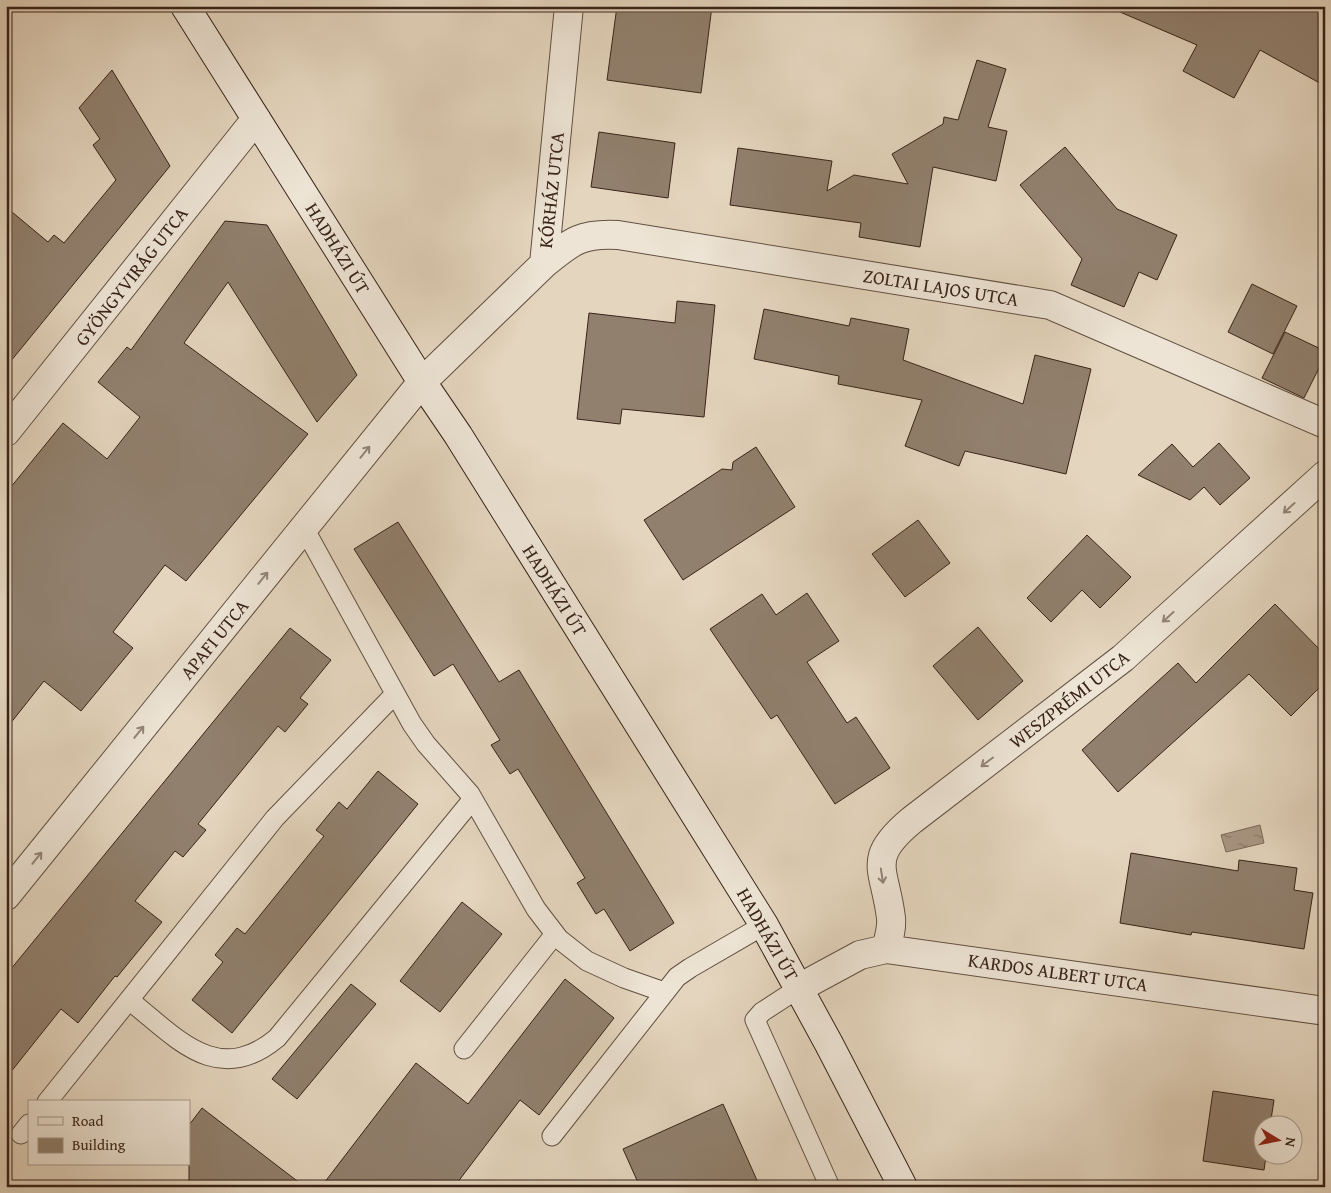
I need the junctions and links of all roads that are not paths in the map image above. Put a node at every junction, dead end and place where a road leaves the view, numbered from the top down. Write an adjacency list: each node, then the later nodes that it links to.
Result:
1 (185, 6): 3 (street, HADHÁZI ÚT)
2 (569, 6): 4 (street, KÓRHÁZ UTCA)
3 (256, 119): 5 (street, HADHÁZI ÚT); 7 (street, GYÖNGYVIRÁG UTCA)
4 (544, 264): 5 (street, KÓRHÁZ UTCA); 6 (street, ZOLTAI LAJOS UTCA)
5 (422, 382): 9 (street, APAFI UTCA, one-way to 5); 13 (street, HADHÁZI ÚT)
6 (1325, 424)
7 (6, 432)
8 (1325, 475): 15 (street, WESZPRÉMI UTCA, one-way to 15)
9 (304, 528): 10 (lane); 12 (street, APAFI UTCA, one-way to 9)
10 (395, 694): 11 (lane); 18 (lane)
11 (473, 799): 14 (lane); 18 (lane)
12 (6, 896)
13 (764, 925): 16 (street, HADHÁZI ÚT); 17 (lane)
14 (555, 934): 17 (lane); 20 (lane)
15 (886, 948): 16 (street, KARDOS ALBERT UTCA); 19 (street, KARDOS ALBERT UTCA)
16 (799, 988): 23 (lane); 24 (street, HADHÁZI ÚT)
17 (664, 992): 22 (lane)
18 (128, 1000): 21 (lane)
19 (1325, 1011)
20 (464, 1049)
21 (49, 1100)
22 (552, 1136)
23 (830, 1187)
24 (903, 1187)

